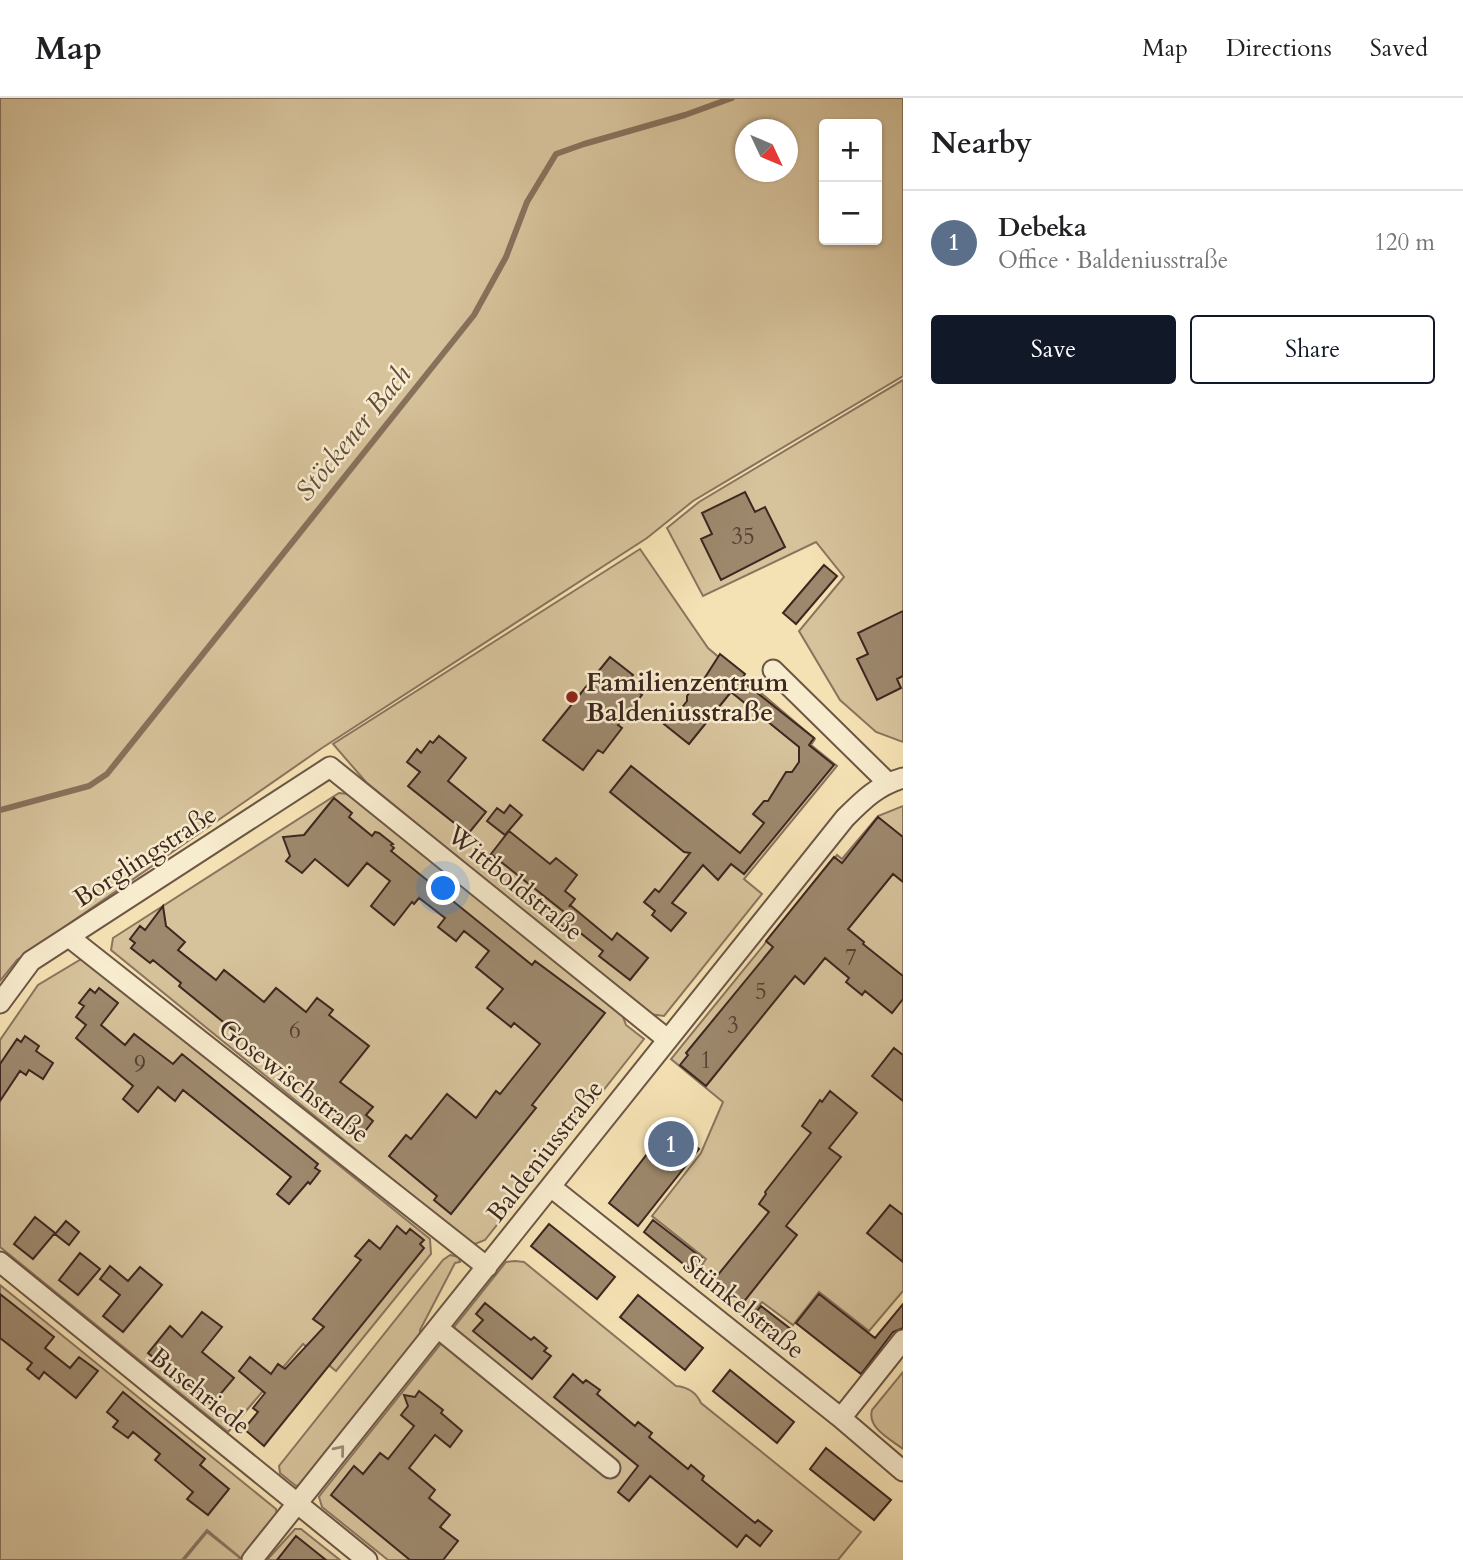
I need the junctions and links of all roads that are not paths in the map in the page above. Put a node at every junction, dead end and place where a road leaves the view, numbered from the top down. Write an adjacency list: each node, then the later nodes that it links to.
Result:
1 (773, 670): 3 (street, Baldeniusstraße)
2 (330, 767): 4 (street, Borglingstraße); 6 (street, Wittboldstraße)
3 (895, 780): 6 (street, Baldeniusstraße)
4 (69, 937): 5 (street, Borglingstraße); 9 (street, Gosewischstraße)
5 (0, 1003)
6 (667, 1039): 7 (street, Baldeniusstraße)
7 (551, 1187): 9 (street, Baldeniusstraße); 12 (street, Stünkelstraße)
8 (0, 1262): 15 (street, Buschriede)
9 (487, 1267): 10 (street, Baldeniusstraße)
10 (438, 1328): 13 (street); 15 (street, Baldeniusstraße, one-way to 10)
11 (903, 1340): 12 (street)
12 (841, 1418): 14 (street, Stünkelstraße)
13 (610, 1468)
14 (903, 1471)
15 (297, 1504): 16 (street, Baldeniusstraße); 17 (street, Buschriede)
16 (252, 1560)
17 (367, 1560)

